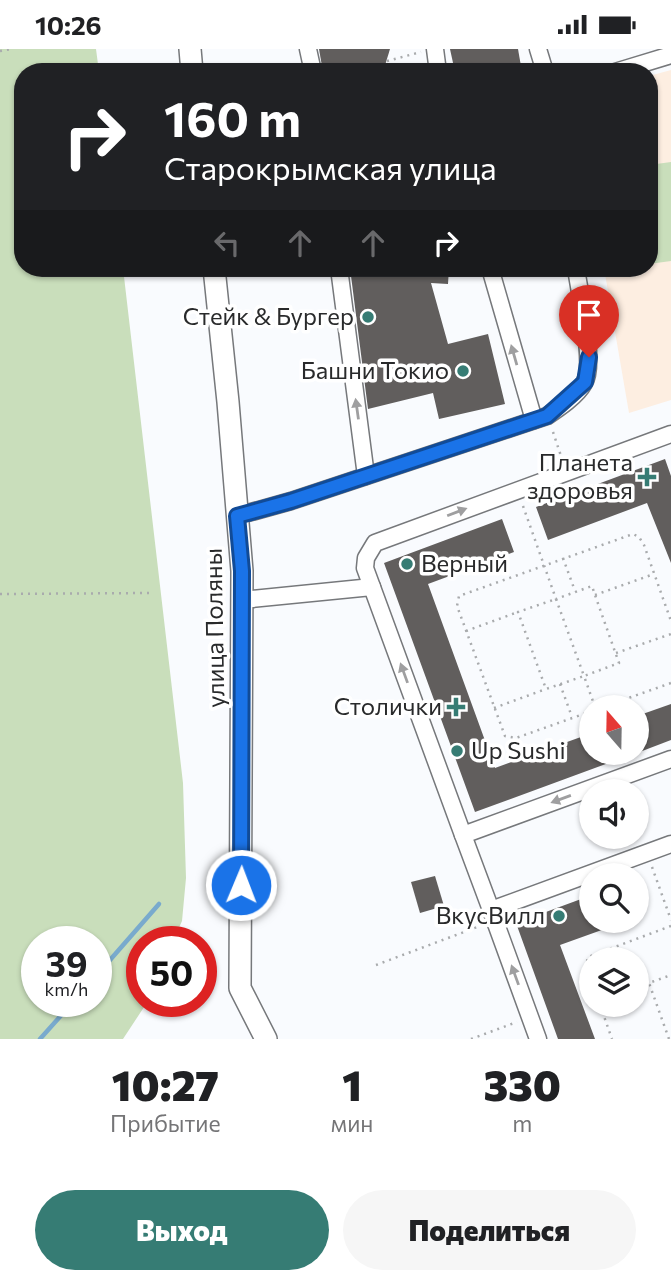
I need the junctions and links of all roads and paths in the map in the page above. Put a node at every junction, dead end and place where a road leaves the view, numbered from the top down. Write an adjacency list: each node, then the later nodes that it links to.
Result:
1 (12, 49): 3 (path)
2 (433, 49): 5 (path)
3 (0, 51)
4 (671, 55): 6 (street)
5 (387, 61)
6 (645, 63)
7 (215, 277): 17 (main road, улица Поляны)
8 (340, 277): 15 (street, one-way to 8)
9 (493, 277): 11 (street, one-way to 9)
10 (577, 277): 11 (street)
11 (534, 420): 15 (street)
12 (671, 434): 14 (street)
13 (555, 439): 14 (path)
14 (567, 472): 21 (street, one-way to 14)
15 (366, 476): 17 (street)
16 (524, 511): 19 (path)
17 (237, 516): 27 (main road, улица Поляны)
18 (563, 558): 19 (path); 20 (path); 22 (path)
19 (544, 565): 26 (path); 30 (path)
20 (654, 573): 25 (path); 29 (path)
21 (372, 587): 27 (street); 43 (street, one-way to 21)
22 (575, 592): 25 (path); 26 (path)
23 (149, 593): 24 (path)
24 (0, 594)
25 (595, 595): 32 (path)
26 (556, 599): 28 (path); 33 (path)
27 (242, 600): 54 (main road, улица Поляны)
28 (519, 612): 30 (path); 36 (path)
29 (671, 621)
30 (466, 631): 39 (path)
31 (671, 634): 32 (path)
32 (616, 653): 33 (path)
33 (584, 676): 35 (path); 37 (path)
34 (671, 683): 38 (path)
35 (560, 684): 36 (path); 41 (path)
36 (546, 689): 39 (path)
37 (591, 695)
38 (637, 695)
39 (494, 708): 41 (path)
40 (579, 716): 41 (path)
41 (573, 718)
42 (671, 759): 43 (street, one-way to 43)
43 (463, 835): 46 (street)
44 (671, 844): 46 (street)
45 (654, 873): 47 (path)
46 (493, 916): 50 (path); 52 (street, one-way to 46)
47 (671, 920)
48 (671, 926): 49 (path)
49 (615, 947)
50 (376, 965)
51 (671, 975): 58 (path)
52 (530, 1017): 55 (path); 56 (street)
53 (604, 1017): 57 (path)
54 (266, 1039)
55 (471, 1039)
56 (538, 1039)
57 (612, 1039)
58 (669, 1039)

